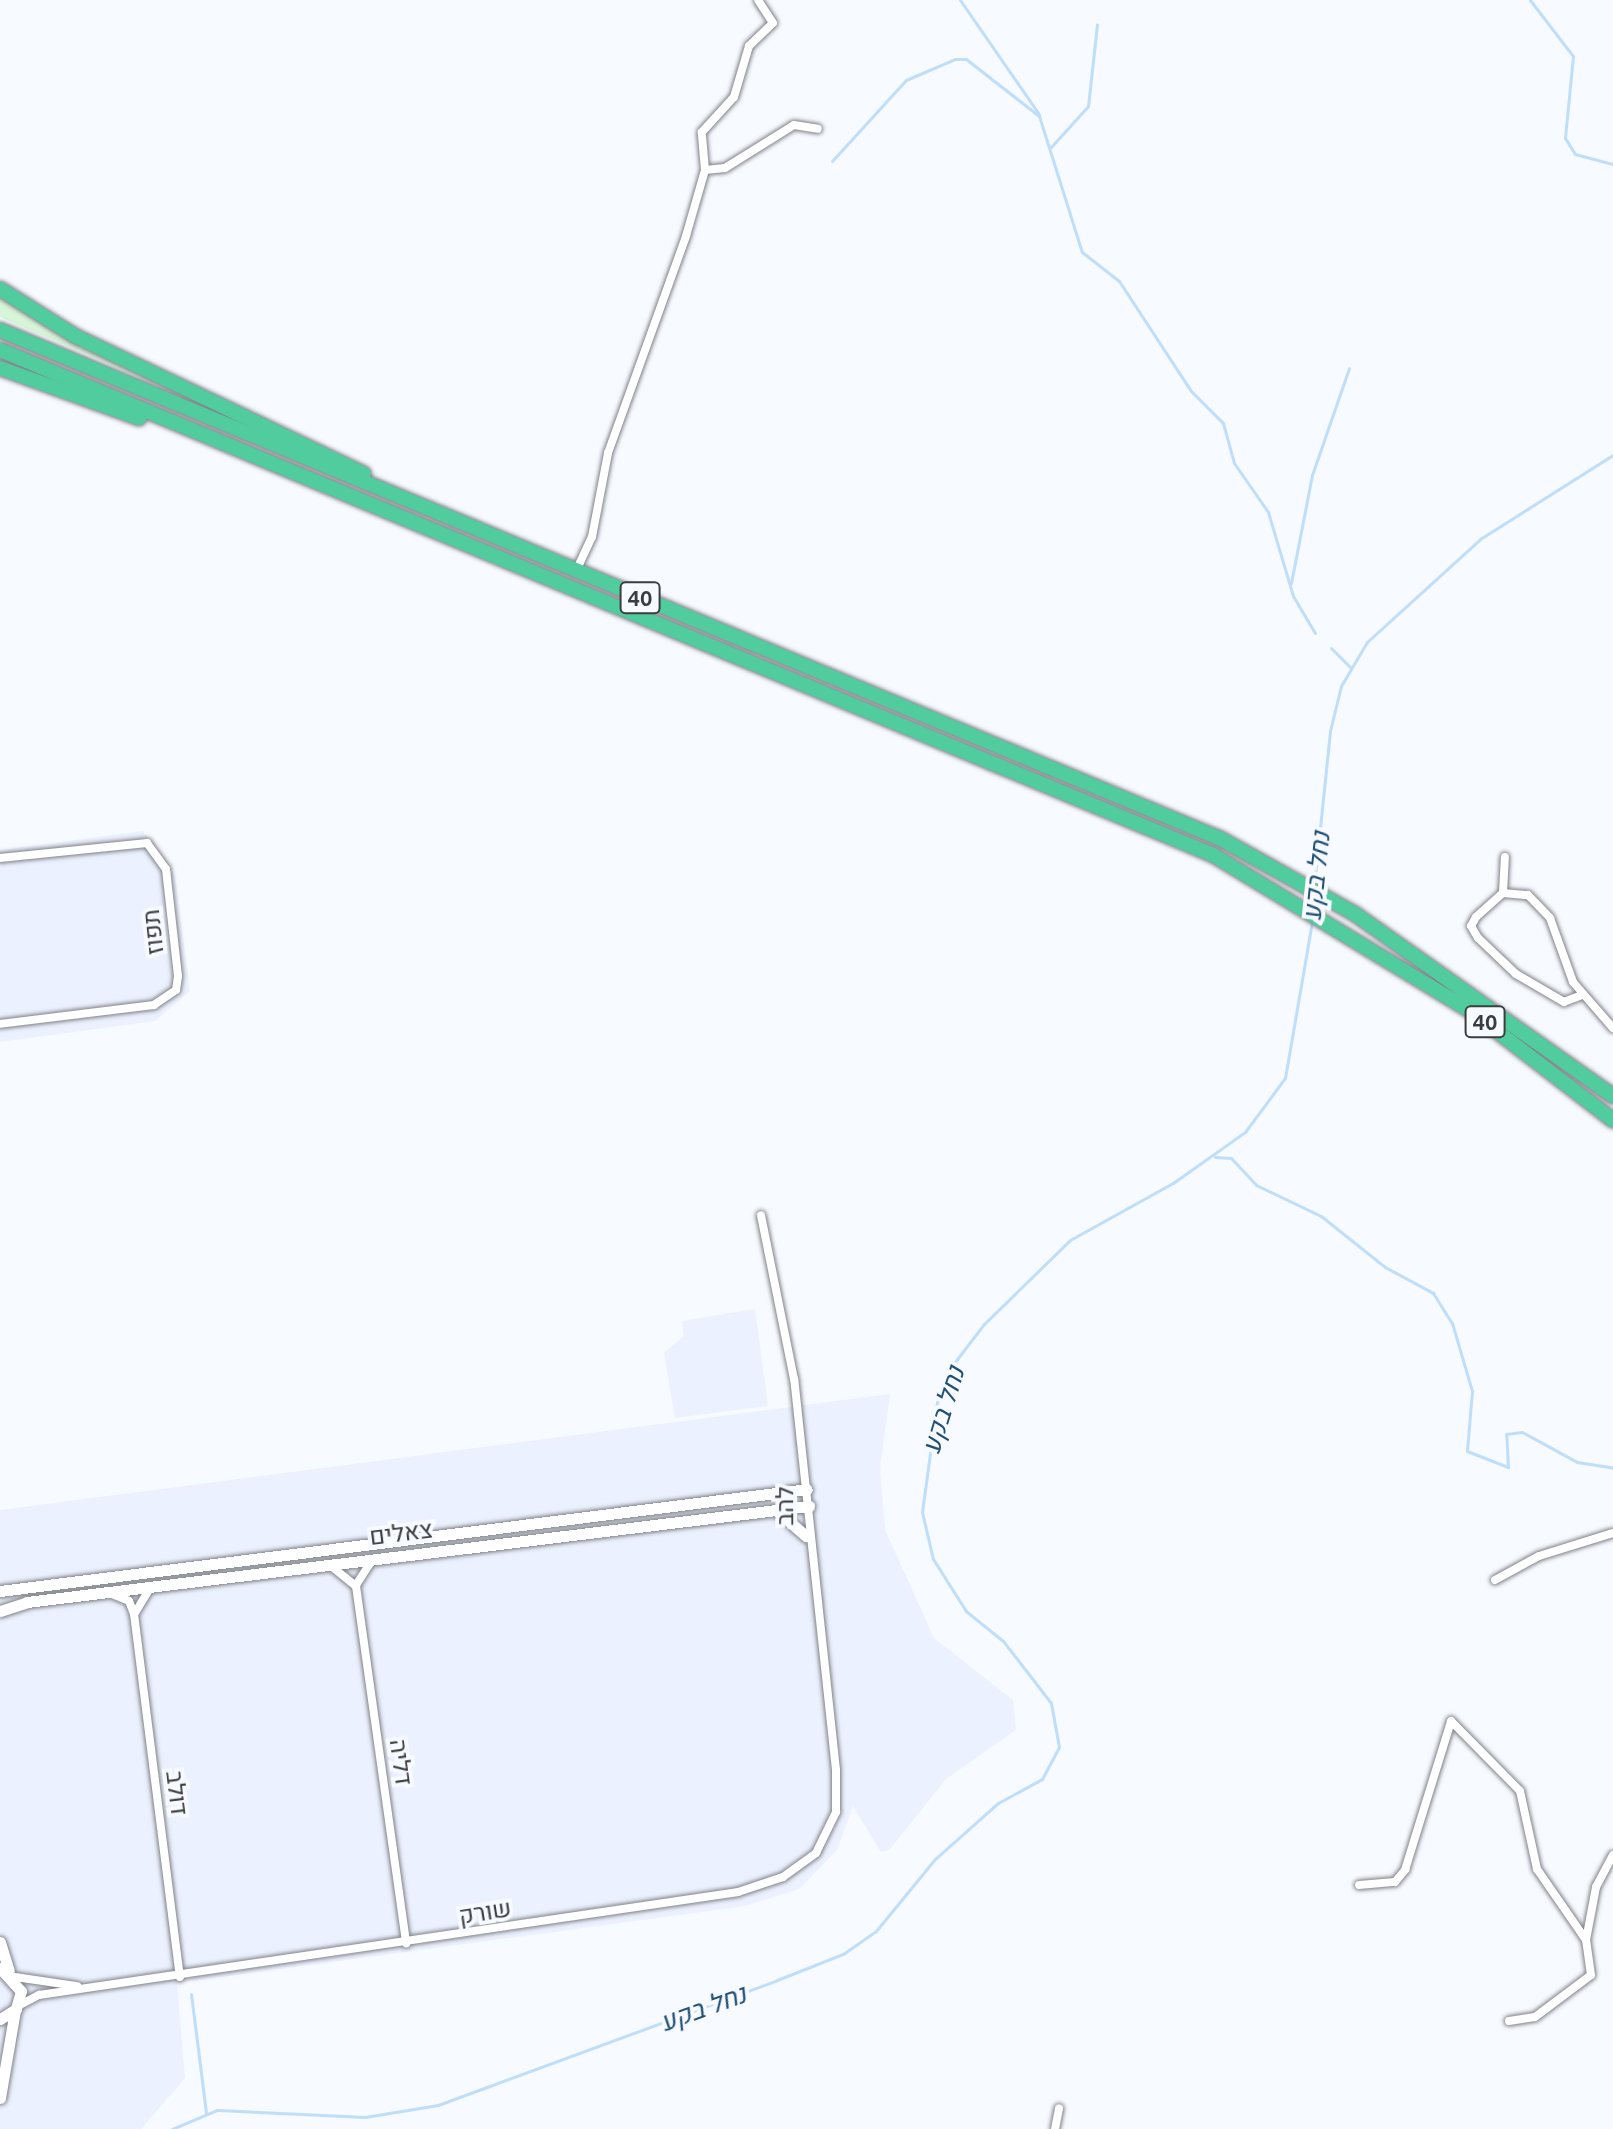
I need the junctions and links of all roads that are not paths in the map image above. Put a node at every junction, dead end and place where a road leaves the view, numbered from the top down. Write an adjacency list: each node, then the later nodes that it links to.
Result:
1 (758, 0): 3 (street)
2 (818, 129): 3 (street)
3 (705, 170): 10 (street)
4 (0, 289): 9 (highway)
5 (0, 330): 9 (highway, 40)
6 (0, 350): 8 (highway, 40)
7 (0, 368): 8 (highway)
8 (302, 477): 18 (highway, 40)
9 (512, 545): 10 (highway, 40)
10 (576, 572): 17 (highway, 40)
11 (1505, 857): 13 (street)
12 (0, 858): 15 (street, תפוז)
13 (1503, 893): 14 (street); 14 (street)
14 (1582, 995): 16 (street)
15 (0, 1024)
16 (1613, 1028)
17 (1613, 1096)
18 (1613, 1120)
19 (761, 1215): 20 (street, להב)
20 (807, 1489): 21 (street, להב); 30 (street, צאלים)
21 (809, 1506): 22 (street, צאלים); 24 (street, להב)
22 (775, 1510): 24 (street); 25 (street, צאלים)
23 (1613, 1533): 27 (street)
24 (806, 1536): 34 (street, להב)
25 (377, 1558): 26 (street, צאלים); 28 (street)
26 (325, 1565): 28 (street); 29 (street, צאלים)
27 (1495, 1580)
28 (356, 1586): 39 (street, דליה)
29 (152, 1587): 31 (street, צאלים); 33 (street)
30 (0, 1591)
31 (105, 1593): 32 (street, צאלים); 33 (street)
32 (0, 1611)
33 (134, 1614): 41 (street, דולב)
34 (838, 1798): 39 (street, שורק)
35 (1613, 1855): 37 (street)
36 (1359, 1885): 37 (street)
37 (1586, 1940): 45 (street)
38 (0, 1942): 40 (street)
39 (406, 1944): 41 (street, שורק)
40 (8, 1972): 42 (street, שורק); 43 (street)
41 (180, 1977): 42 (street, שורק)
42 (90, 1988): 43 (street, שורק)
43 (16, 2008): 44 (street); 46 (street)
44 (0, 2019)
45 (1509, 2021)
46 (0, 2098)
47 (1059, 2108): 48 (street)
48 (1055, 2129)

